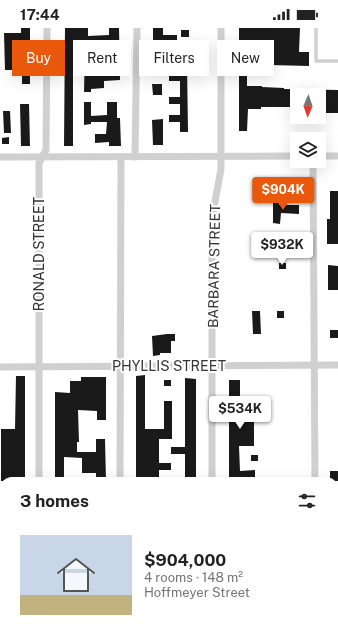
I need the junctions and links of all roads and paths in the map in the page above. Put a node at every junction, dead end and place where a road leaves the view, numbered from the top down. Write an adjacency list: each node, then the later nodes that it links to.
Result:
1 (47, 28): 11 (street, RONALD STREET)
2 (137, 28): 13 (street)
3 (221, 28): 6 (street, BARBARA STREET)
4 (316, 28): 5 (lane)
5 (338, 61)
6 (221, 156): 7 (street); 13 (street); 18 (street, BARBARA STREET)
7 (290, 156)
8 (326, 156): 9 (street)
9 (338, 156)
10 (0, 157): 11 (street)
11 (43, 157): 12 (street); 20 (street, RONALD STREET)
12 (121, 157): 13 (street); 17 (street)
13 (135, 157)
14 (313, 168): 15 (street)
15 (314, 365): 16 (street, PHYLLIS STREET); 18 (street, PHYLLIS STREET); 24 (street)
16 (338, 365)
17 (121, 366): 18 (street, PHYLLIS STREET); 20 (street, PHYLLIS STREET); 22 (street)
18 (212, 366): 23 (street, BARBARA STREET)
19 (0, 367): 20 (street, PHYLLIS STREET)
20 (39, 367): 21 (street, RONALD STREET)
21 (39, 477)
22 (120, 477)
23 (212, 477)
24 (315, 477)

